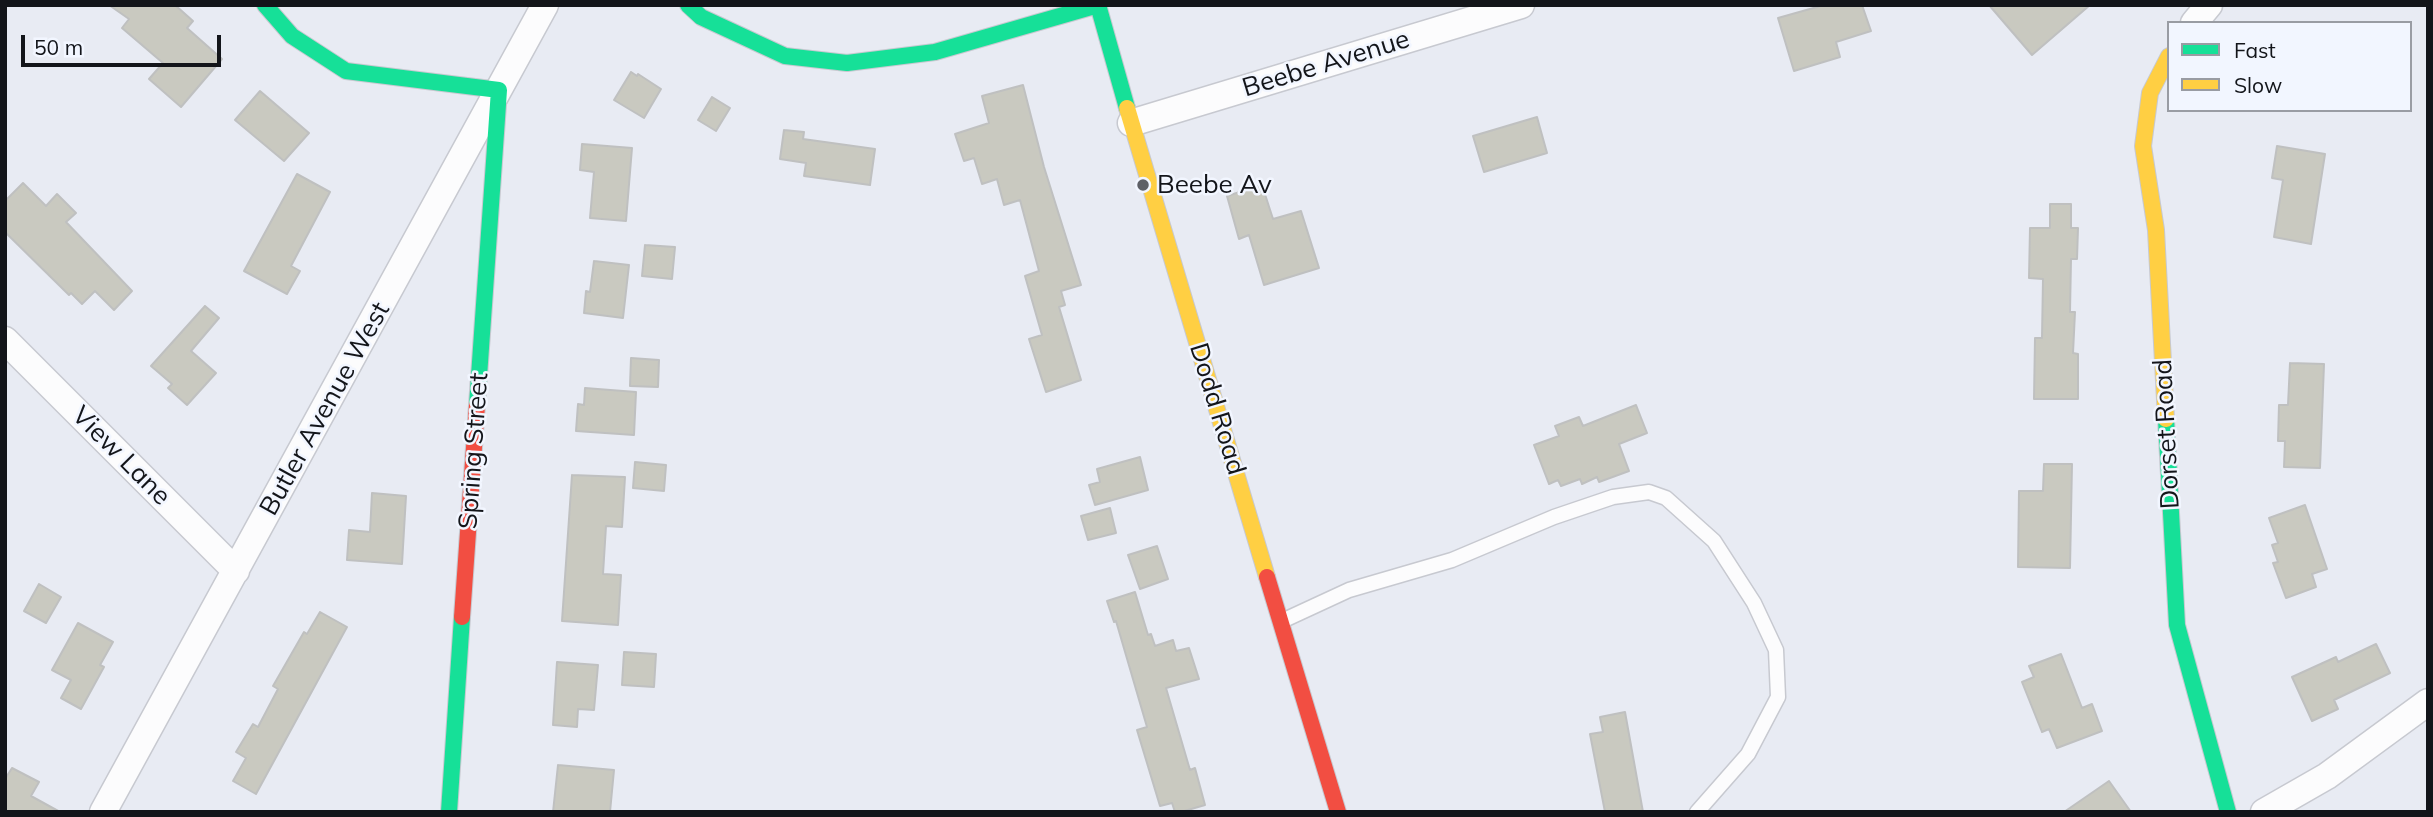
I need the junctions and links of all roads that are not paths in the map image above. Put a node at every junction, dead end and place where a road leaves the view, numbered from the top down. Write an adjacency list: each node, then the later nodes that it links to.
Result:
1 (265, 5): 9 (street)
2 (545, 5): 9 (street, Butler Avenue West)
3 (688, 5): 4 (street)
4 (1098, 5): 10 (street, Dodd Road)
5 (1521, 5): 10 (street, Beebe Avenue)
6 (2209, 5): 7 (street)
7 (2196, 21)
8 (2167, 60): 19 (street, Dorset Road)
9 (499, 90): 12 (street, Butler Avenue West); 16 (street, Spring Street)
10 (1131, 123): 13 (street, Dodd Road)
11 (5, 340): 12 (street, View Lane)
12 (236, 571): 15 (street, Butler Avenue West)
13 (1281, 622): 17 (street, Dodd Road); 18 (lane)
14 (2428, 702): 20 (street)
15 (103, 812)
16 (449, 812)
17 (1338, 812)
18 (1697, 812)
19 (2228, 812)
20 (2264, 812)

